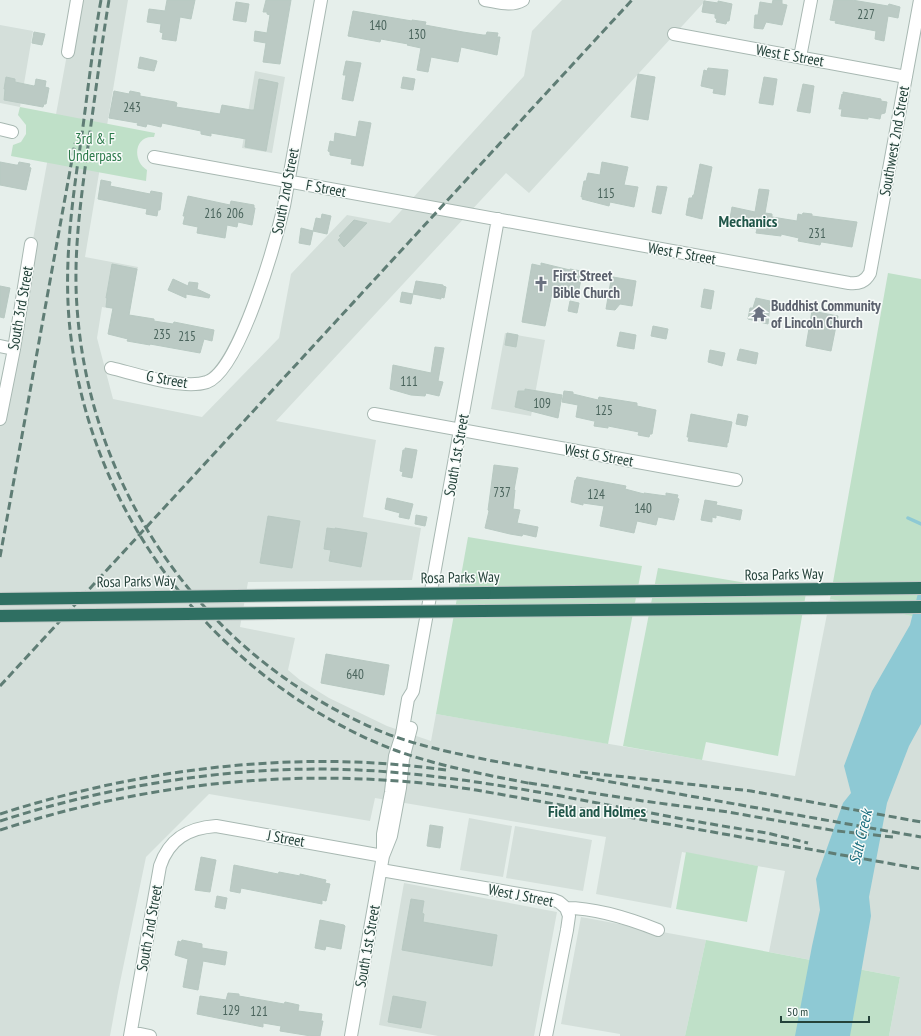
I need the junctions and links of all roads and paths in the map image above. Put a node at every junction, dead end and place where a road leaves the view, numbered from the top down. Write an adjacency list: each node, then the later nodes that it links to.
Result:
1 (77, 0): 8 (street)
2 (321, 0): 14 (street, South 2nd Street)
3 (485, 0): 4 (street)
4 (523, 0)
5 (811, 0): 9 (street)
6 (920, 0): 10 (street, Southwest 2nd Street)
7 (674, 34): 9 (street, West E Street)
8 (68, 52)
9 (800, 57): 10 (street, West E Street)
10 (906, 77): 17 (street, Southwest 2nd Street)
11 (0, 129): 12 (street)
12 (12, 132)
13 (154, 157): 14 (street, F Street)
14 (288, 181): 15 (street, F Street); 21 (street, South 2nd Street)
15 (498, 219): 17 (street, West F Street); 24 (street, South 1st Street)
16 (31, 244): 19 (street, South 3rd Street)
17 (865, 281)
18 (0, 346): 19 (street)
19 (14, 349): 23 (street, South 3rd Street)
20 (111, 368): 21 (street, G Street)
21 (220, 373)
22 (374, 414): 24 (street)
23 (0, 419)
24 (460, 430): 25 (street, West G Street); 31 (street, South 1st Street)
25 (736, 480)
26 (921, 588): 27 (highway, Rosa Parks Way, bridge)
27 (0, 599)
28 (921, 607): 29 (highway, bridge)
29 (0, 616)
30 (189, 831): 31 (street, J Street); 35 (street, South 2nd Street)
31 (383, 856): 32 (street, South 1st Street)
32 (381, 870): 33 (street, West J Street); 37 (street, South 1st Street)
33 (566, 908): 34 (street, West J Street); 38 (street)
34 (658, 930)
35 (131, 1034): 36 (street)
36 (150, 1036)
37 (351, 1036)
38 (546, 1036)

